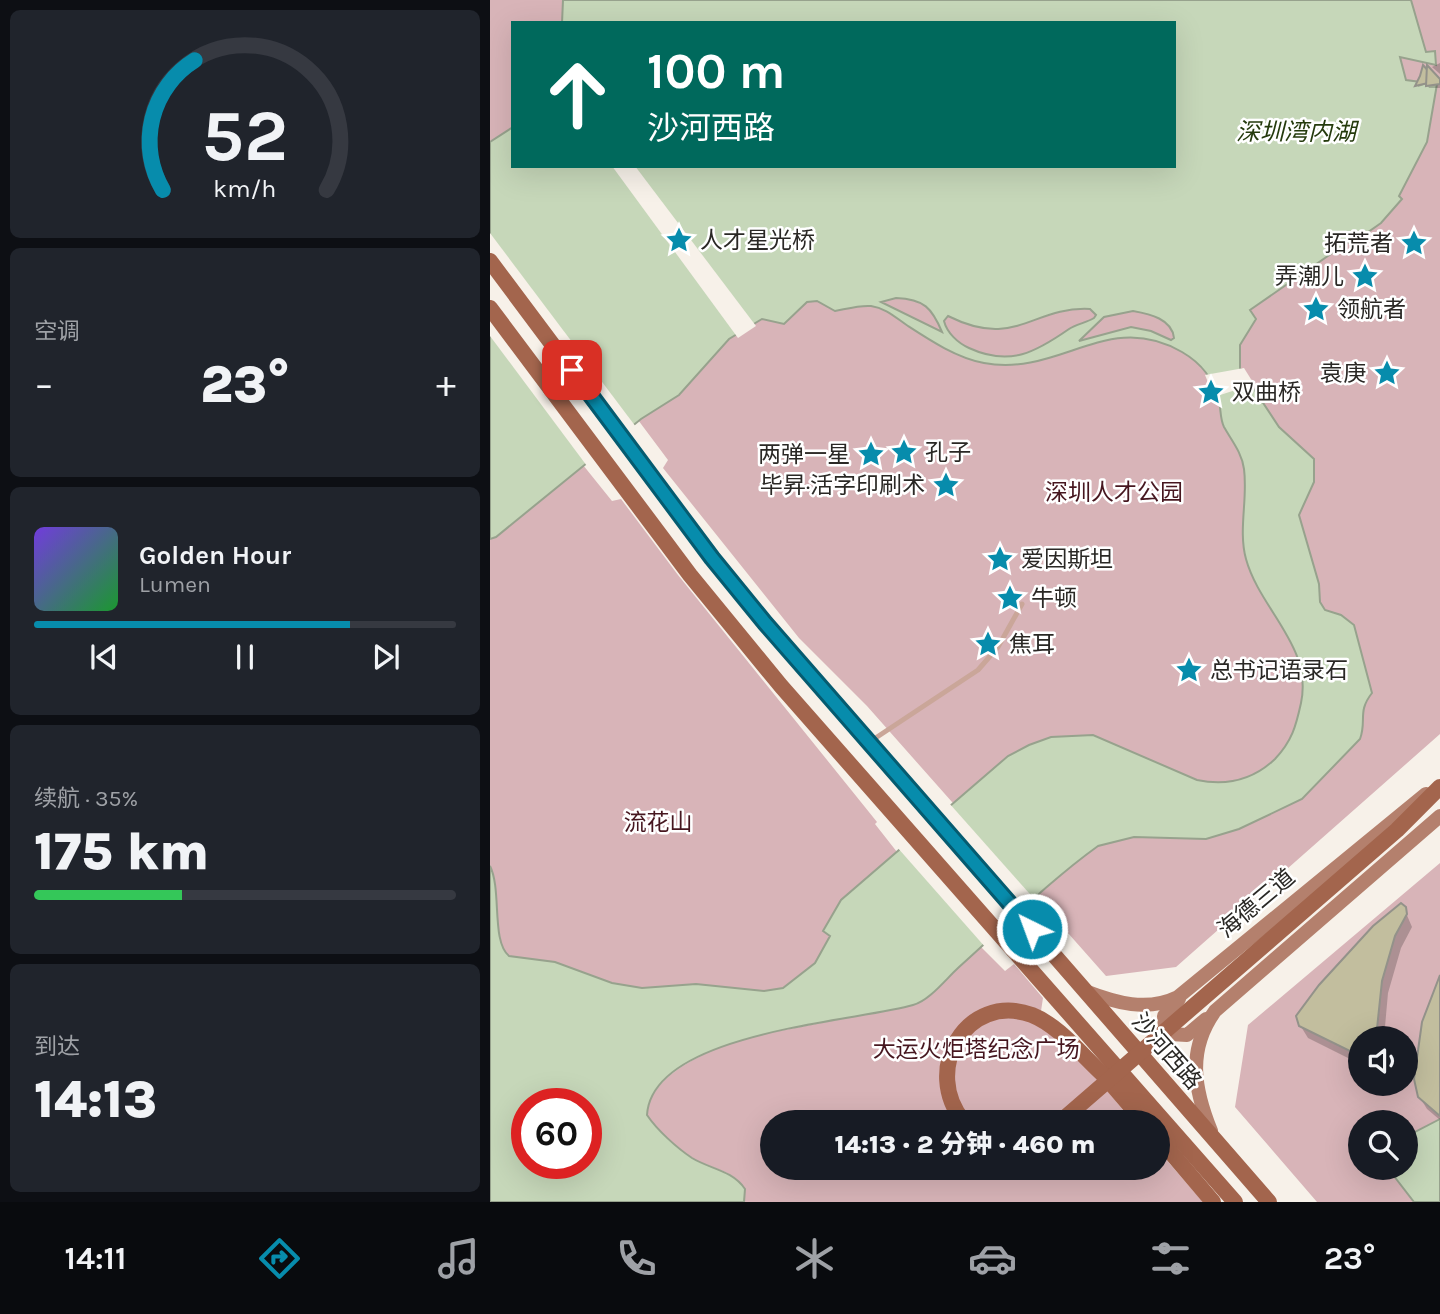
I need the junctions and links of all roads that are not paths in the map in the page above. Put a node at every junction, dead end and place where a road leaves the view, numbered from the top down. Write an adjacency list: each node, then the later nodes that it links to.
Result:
1 (490, 261): 4 (main road)
2 (490, 308): 8 (main road)
3 (1022, 604): 4 (lane)
4 (868, 743): 10 (main road, 沙河西路)
5 (1440, 785): 6 (main road); 9 (main road, 海德三道)
6 (1423, 805): 7 (main road); 14 (main road)
7 (1438, 818): 11 (main road)
8 (1010, 949): 12 (main road); 19 (main road, 沙河西路)
9 (1192, 987): 10 (main road, 海德三道); 11 (main road)
10 (1084, 990): 16 (main road, 沙河西路)
11 (1215, 1011): 16 (main road)
12 (1107, 1078): 13 (main road); 15 (main road)
13 (957, 1110)
14 (1074, 1110)
15 (1134, 1110)
16 (1214, 1139): 20 (main road, 沙河西路)
17 (1170, 1151): 18 (main road)
18 (1213, 1202)
19 (1235, 1202)
20 (1269, 1202)

